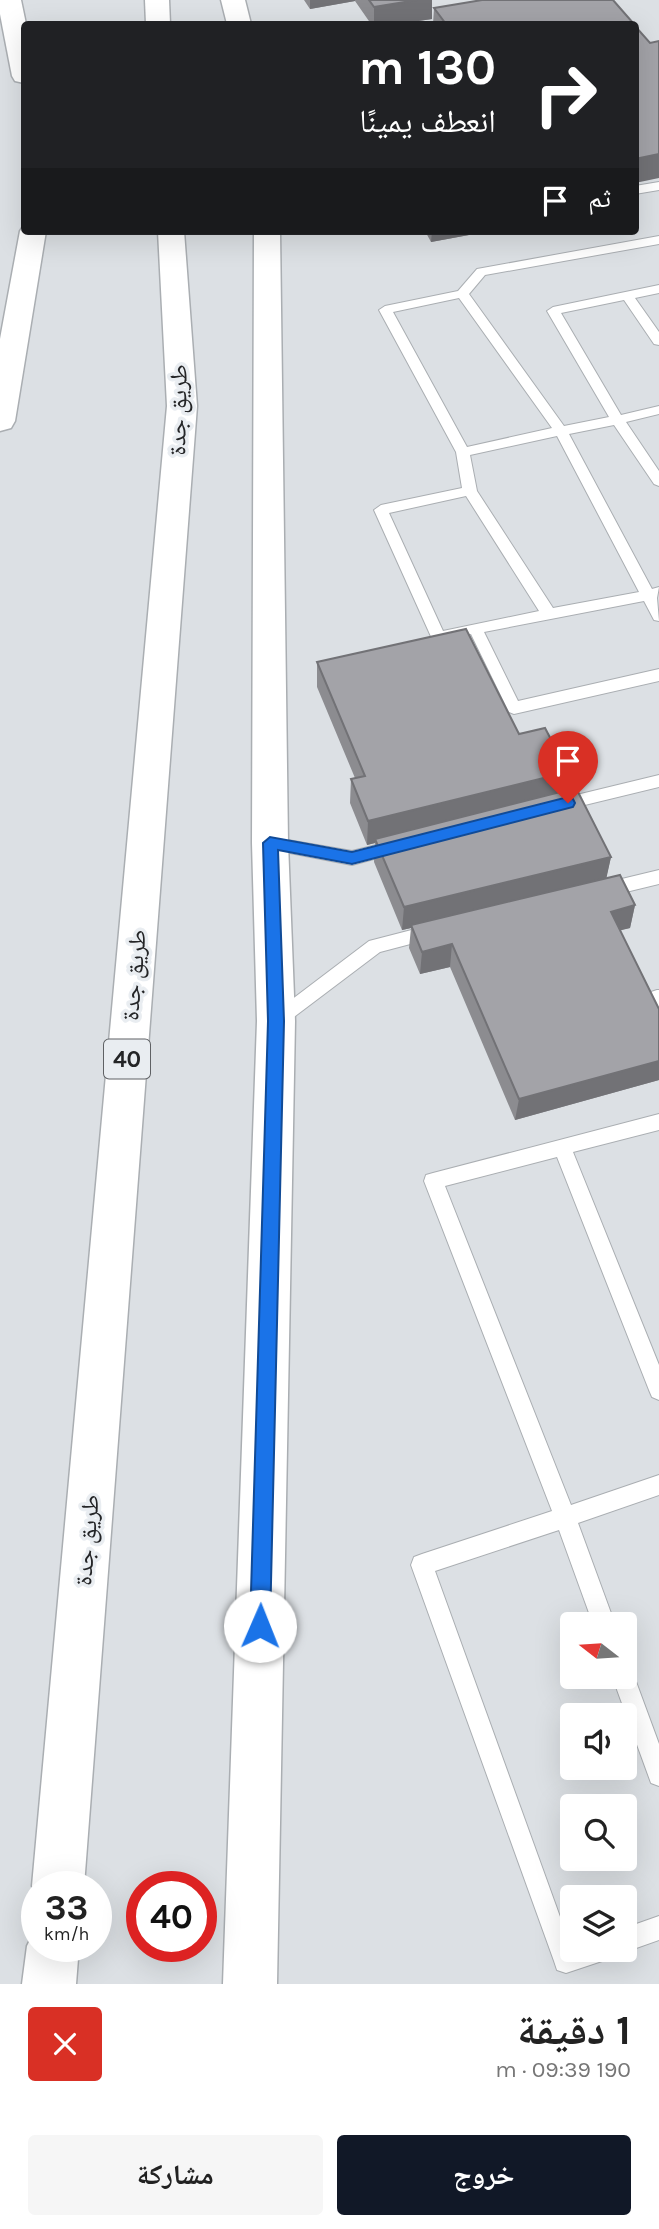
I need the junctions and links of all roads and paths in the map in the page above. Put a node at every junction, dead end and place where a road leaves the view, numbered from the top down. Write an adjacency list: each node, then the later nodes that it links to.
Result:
1 (9, 0): 8 (main road)
2 (31, 0): 5 (main road)
3 (157, 0): 6 (main road)
4 (233, 0): 7 (main road)
5 (33, 21)
6 (158, 21)
7 (238, 21)
8 (21, 61)
9 (659, 186): 10 (lane)
10 (639, 189)
11 (32, 235): 21 (main road)
12 (171, 235): 47 (main road, طريق جدة / 40)
13 (267, 235): 34 (main road)
14 (659, 240): 16 (lane)
15 (659, 289): 17 (lane)
16 (462, 294): 22 (lane); 23 (lane)
17 (627, 296): 18 (lane); 20 (lane)
18 (659, 341)
19 (659, 410): 20 (lane)
20 (617, 420): 22 (lane); 24 (lane)
21 (0, 421)
22 (561, 432): 23 (lane); 26 (lane)
23 (463, 452): 25 (lane)
24 (659, 481)
25 (470, 491): 27 (lane); 29 (lane)
26 (654, 594): 27 (lane); 28 (lane)
27 (549, 614): 29 (lane)
28 (659, 616)
29 (475, 628): 30 (lane)
30 (659, 675)
31 (659, 781): 32 (lane)
32 (541, 810)
33 (419, 841): 34 (lane)
34 (270, 843): 38 (main road)
35 (659, 877): 36 (lane)
36 (589, 894)
37 (442, 930): 38 (lane)
38 (276, 1021): 53 (main road)
39 (659, 1122): 40 (lane)
40 (562, 1147): 41 (lane); 43 (lane)
41 (659, 1390)
42 (659, 1485): 43 (lane)
43 (565, 1517): 44 (lane); 50 (lane)
44 (600, 1612)
45 (628, 1689): 46 (lane)
46 (659, 1775)
47 (59, 1871)
48 (659, 1928): 49 (lane)
49 (637, 1936)
50 (560, 1944)
51 (51, 1962): 52 (main road)
52 (49, 1984)
53 (250, 1984)

